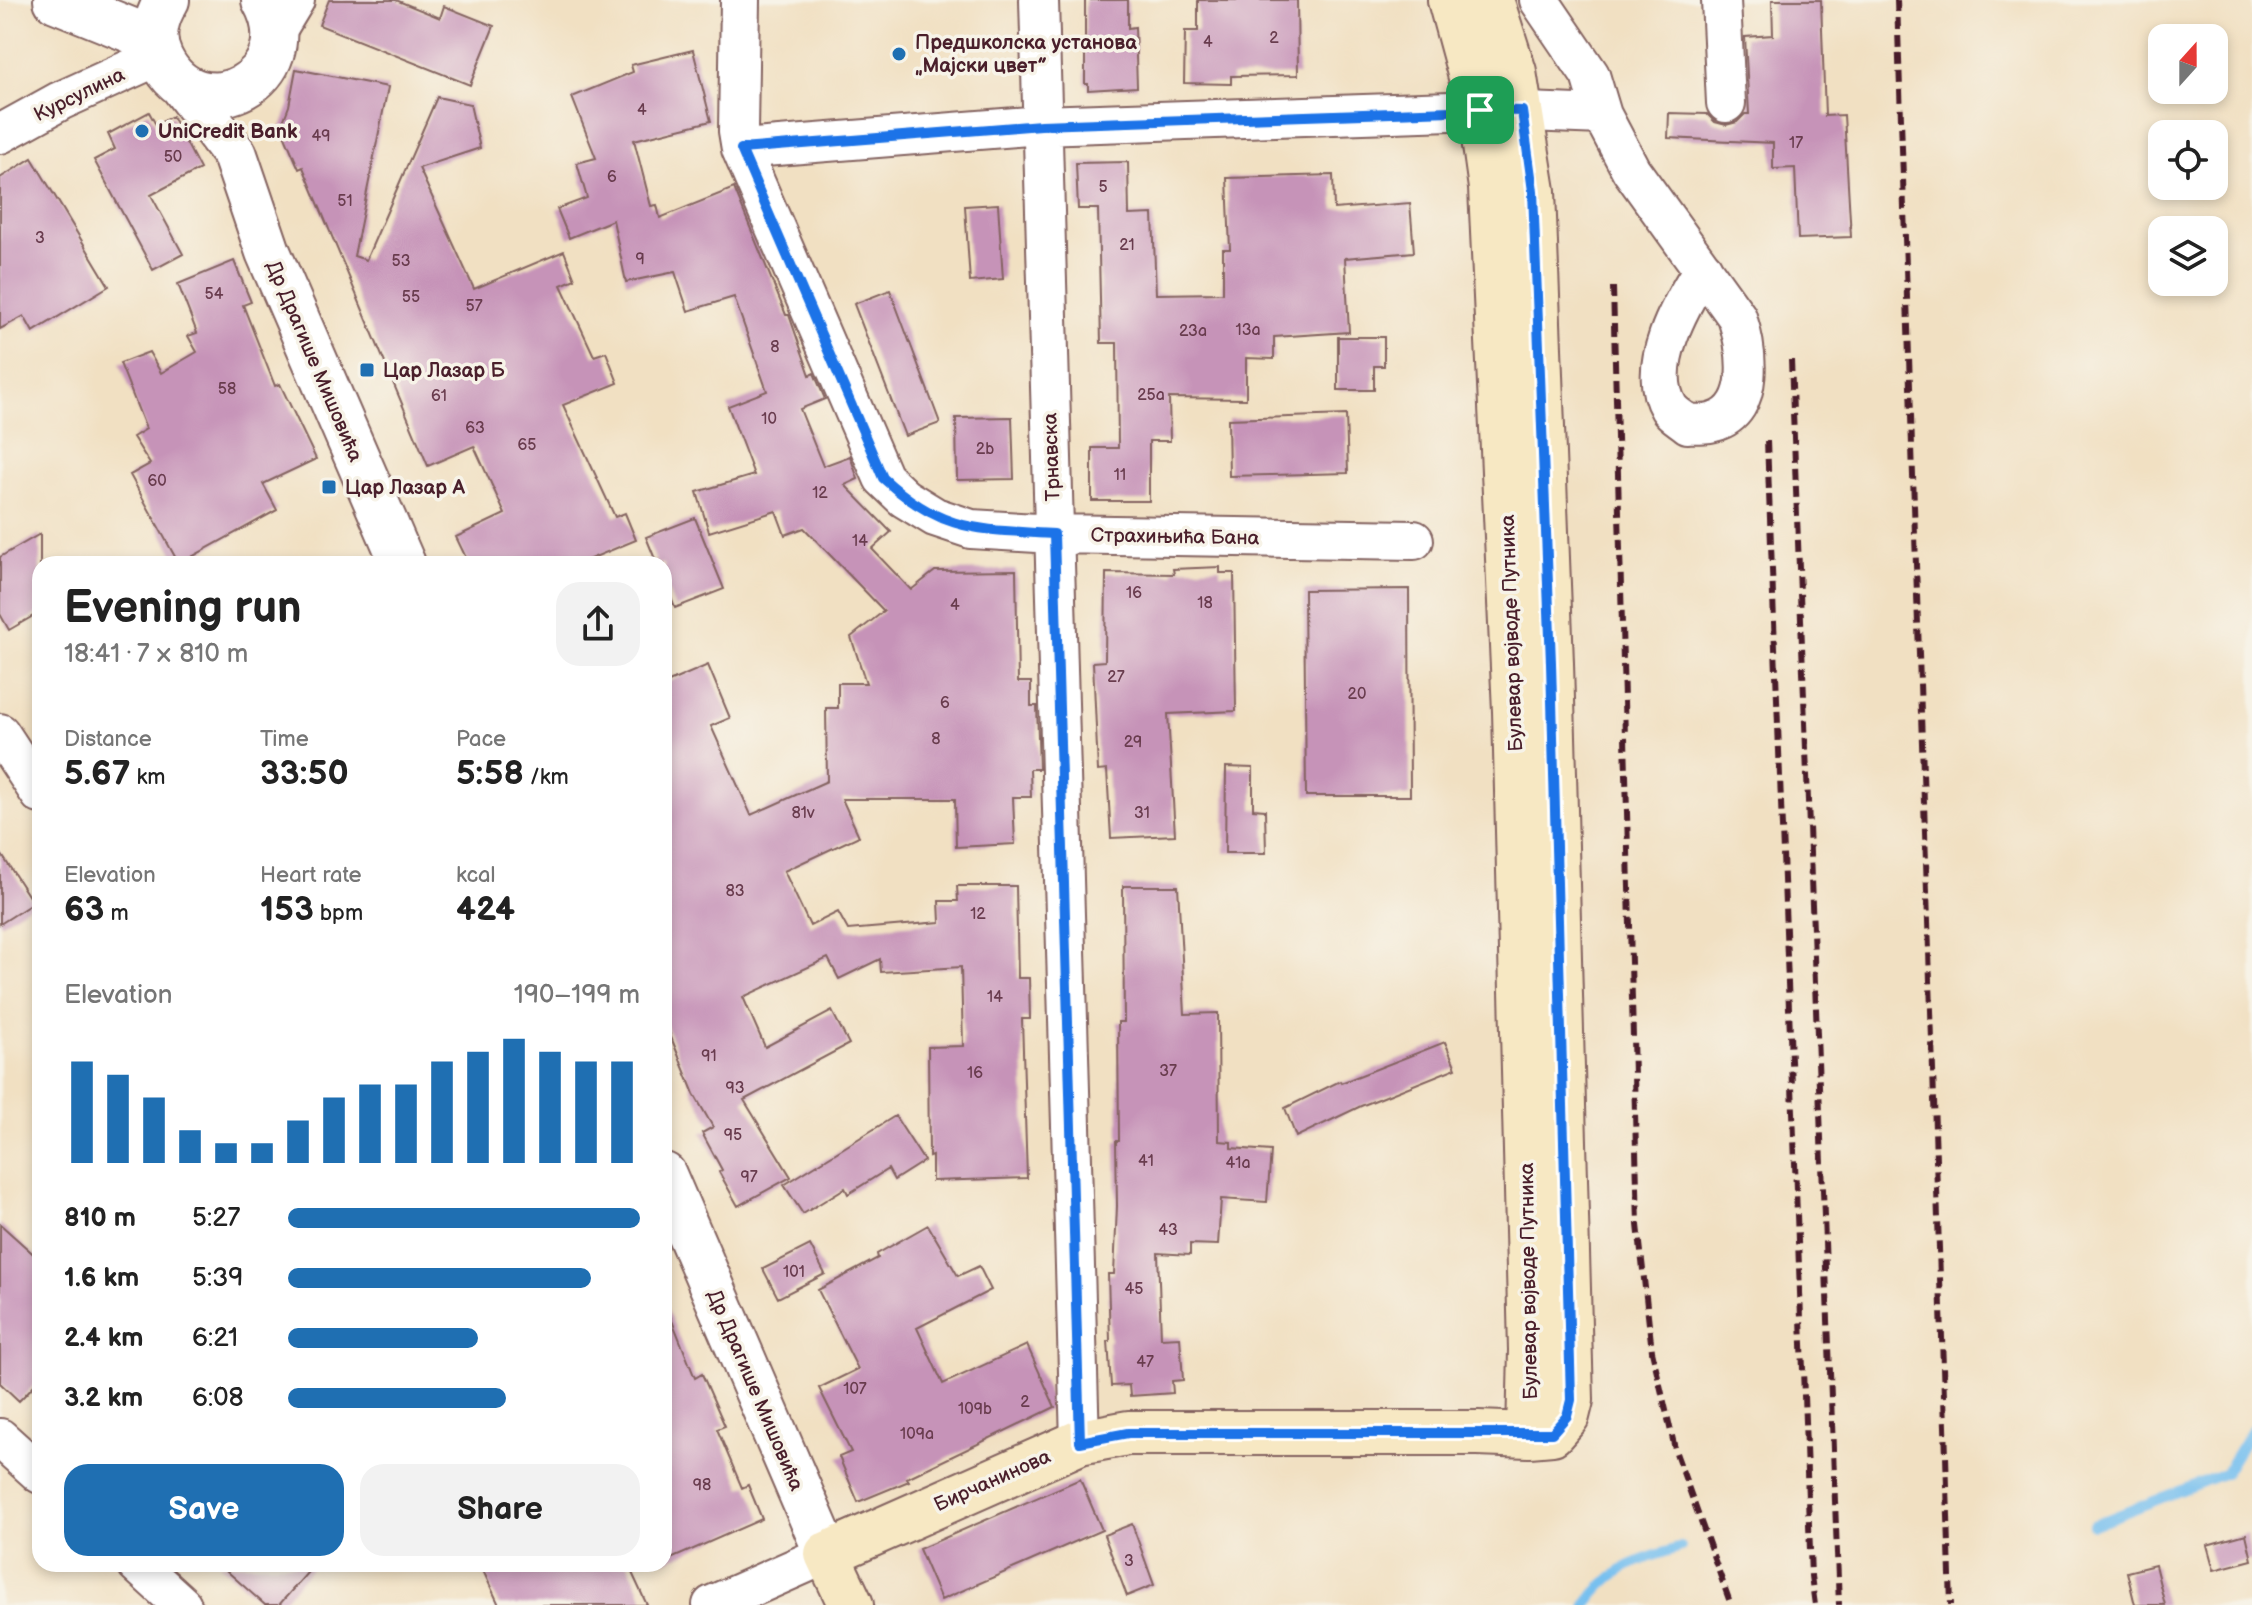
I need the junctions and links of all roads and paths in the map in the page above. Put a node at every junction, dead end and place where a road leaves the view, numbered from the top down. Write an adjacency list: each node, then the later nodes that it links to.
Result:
1 (56, 0): 9 (street)
2 (740, 0): 16 (street, Страхињића Бана)
3 (1039, 0): 14 (street, Трнавска)
4 (1450, 0): 12 (main road, Булевар војводе Путника)
5 (1491, 0): 12 (main road, Булевар војводе Путника)
6 (1539, 0): 13 (street)
7 (1721, 0): 11 (street)
8 (278, 11): 10 (street, Др Драгише Мишовића)
9 (166, 45): 10 (street); 15 (street, Курсулина); 17 (street, Др Драгише Мишовића)
10 (254, 81): 17 (street, Др Драгише Мишовића)
11 (1726, 103)
12 (1501, 111): 13 (street); 14 (street); 25 (main road, Булевар војводе Путника)
13 (1602, 115): 18 (street)
14 (1041, 125): 16 (street); 19 (street, Трнавска)
15 (0, 134)
16 (741, 149): 19 (street, Страхињића Бана)
17 (235, 155): 21 (street, Др Драгише Мишовића)
18 (1703, 269)
19 (1054, 534): 20 (street, Страхињића Бана); 27 (street, Трнавска)
20 (1414, 540)
21 (400, 556)
22 (0, 733): 23 (street)
23 (32, 782)
24 (672, 1194): 29 (street, Др Драгише Мишовића)
25 (1529, 1435): 27 (main road, Бирчанинова)
26 (0, 1438): 28 (street)
27 (1080, 1442): 29 (main road, Бирчанинова)
28 (32, 1467)
29 (827, 1554): 32 (street, Бирчанинова); 33 (main road, Др Драгише Мишовића)
30 (146, 1572): 31 (street)
31 (182, 1605)
32 (712, 1605)
33 (851, 1605)

